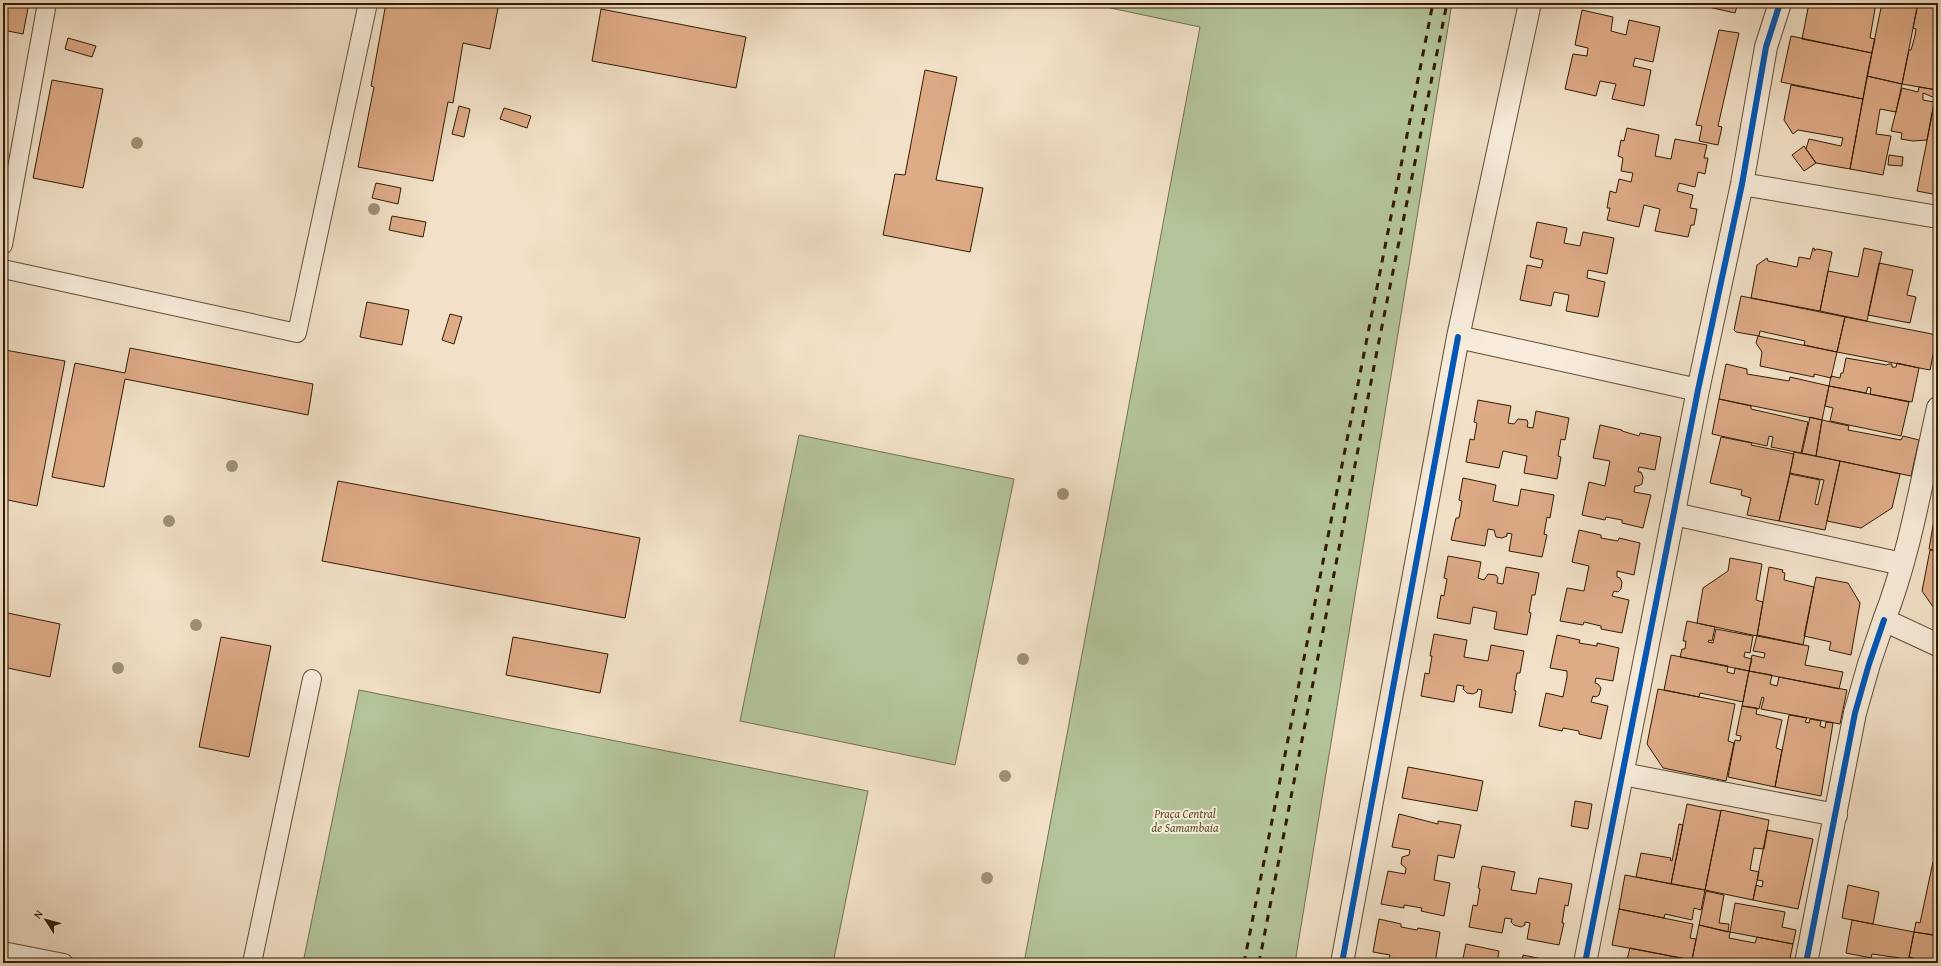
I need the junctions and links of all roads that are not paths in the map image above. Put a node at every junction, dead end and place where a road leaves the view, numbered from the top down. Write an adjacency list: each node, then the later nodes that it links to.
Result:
1 (47, 3): 7 (lane)
2 (368, 3): 8 (lane)
3 (1530, 3): 9 (street)
4 (1780, 3): 5 (street)
5 (1742, 184): 6 (street); 10 (street)
6 (1938, 217)
7 (3, 245)
8 (3, 269)
9 (1458, 337): 10 (street); 22 (street)
10 (1698, 390): 12 (street)
11 (1938, 408): 13 (street)
12 (1674, 514): 13 (street); 17 (street)
13 (1902, 564): 14 (street)
14 (1884, 620): 15 (street); 18 (street)
15 (1938, 645)
16 (312, 679): 21 (lane)
17 (1623, 774): 18 (street); 23 (street)
18 (1836, 815): 24 (street)
19 (3, 951): 20 (lane)
20 (64, 963)
21 (252, 963)
22 (1342, 963)
23 (1585, 963)
24 (1806, 963)

